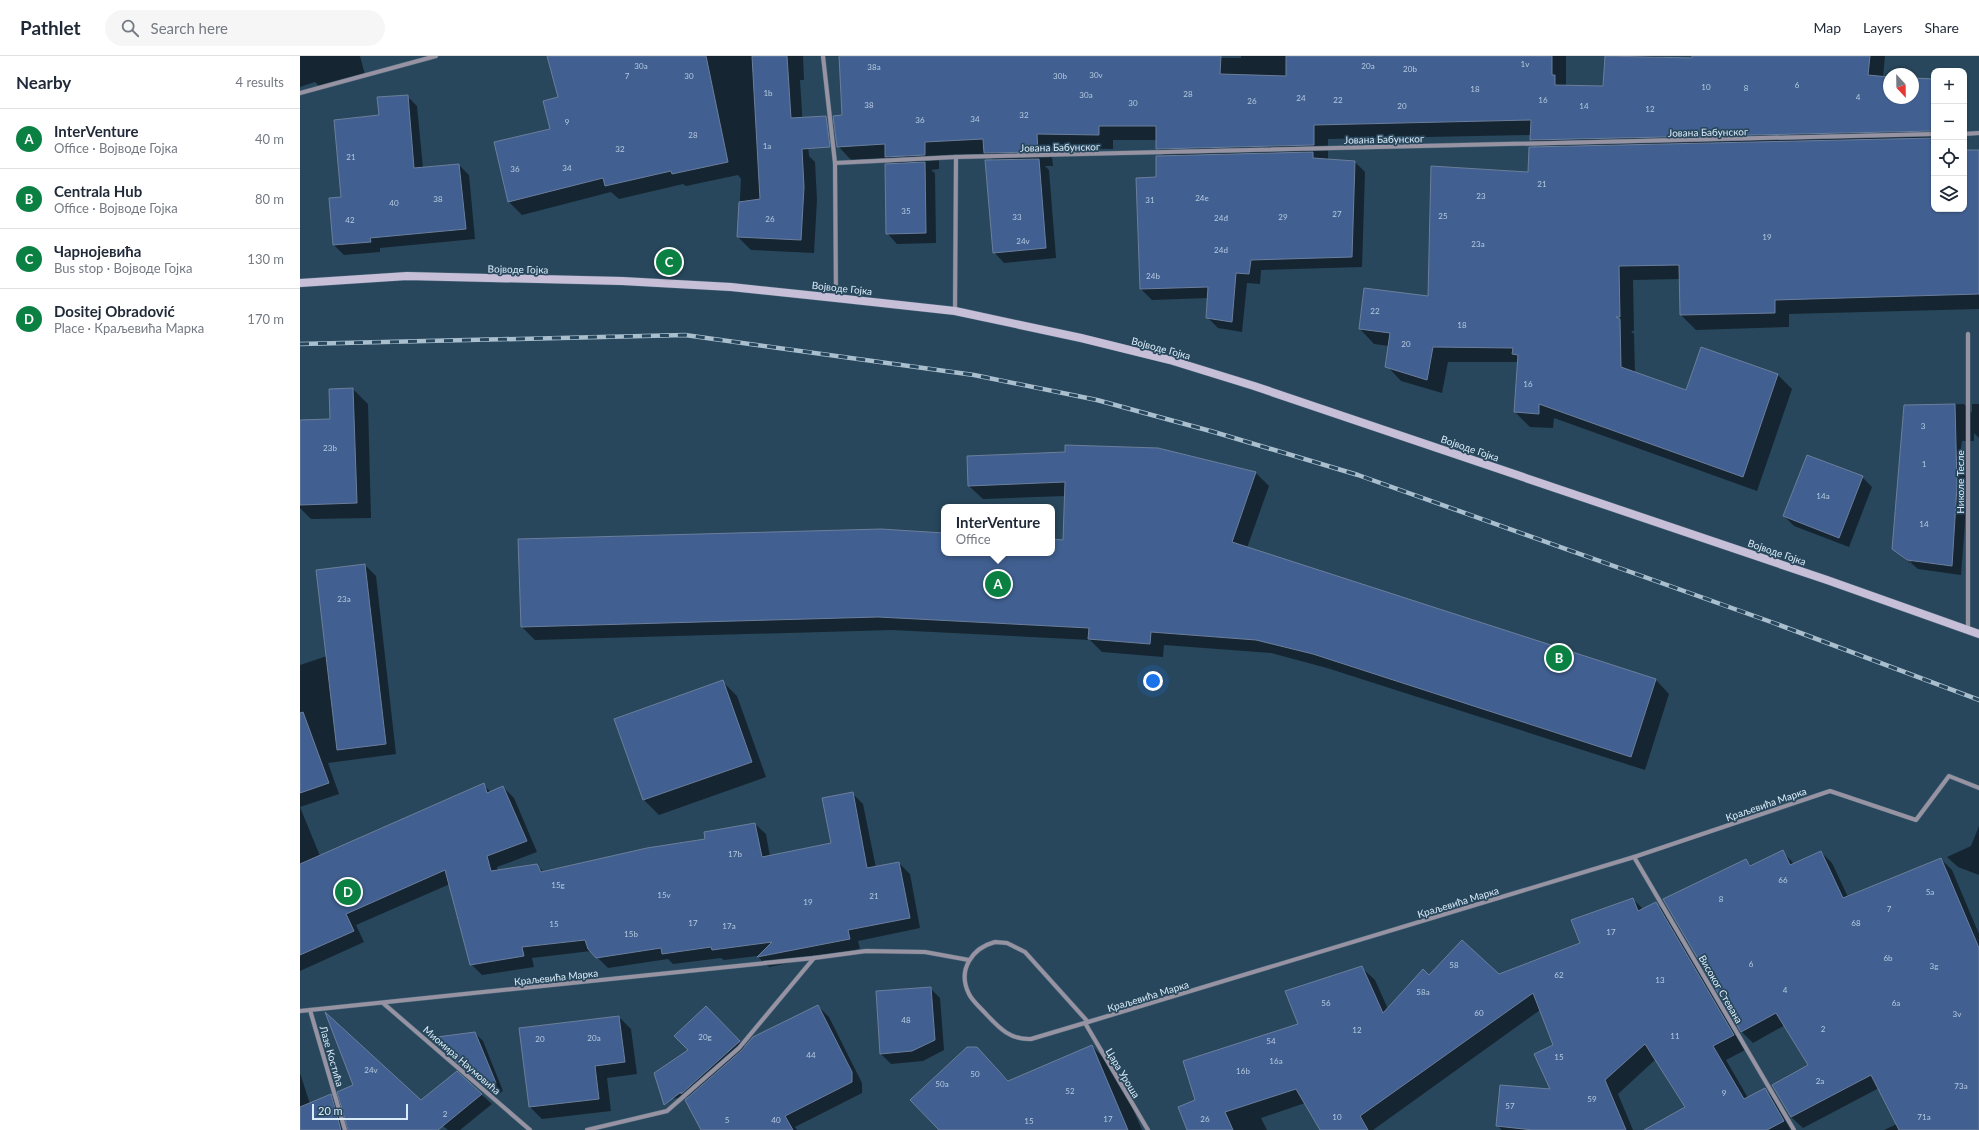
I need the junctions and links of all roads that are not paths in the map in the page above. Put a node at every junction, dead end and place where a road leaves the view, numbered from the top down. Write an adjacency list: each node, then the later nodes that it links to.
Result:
1 (436, 56): 3 (street)
2 (823, 56): 8 (street)
3 (300, 93)
4 (1979, 133): 6 (street)
5 (1931, 134): 7 (street, Јована Бабунског)
6 (1967, 134)
7 (956, 157): 8 (street, Јована Бабунског); 11 (street)
8 (835, 163): 10 (street)
9 (300, 283): 10 (street, Војводе Гојка)
10 (836, 298): 11 (street, Војводе Гојка)
11 (955, 311): 13 (street, Војводе Гојка)
12 (1968, 334): 13 (street, Николе Тесле)
13 (1968, 630): 14 (street, Војводе Гојка)
14 (1979, 634)
15 (1979, 788): 16 (street, Краљевића Марка)
16 (1634, 857): 22 (street, Краљевића Марка); 27 (street, Високог Стевана)
17 (814, 958): 18 (street, Краљевића Марка); 19 (street, Краљевића Марка); 25 (street)
18 (969, 960): 22 (street); 22 (street, Краљевића Марка)
19 (384, 1003): 20 (street, Краљевића Марка); 24 (street, Миомира Наумовића)
20 (310, 1010): 21 (street, Краљевића Марка); 23 (street, Лазе Костића)
21 (300, 1012)
22 (1086, 1023): 26 (street, Цара Уроша)
23 (345, 1130)
24 (530, 1130)
25 (587, 1130)
26 (1148, 1130)
27 (1794, 1130)

